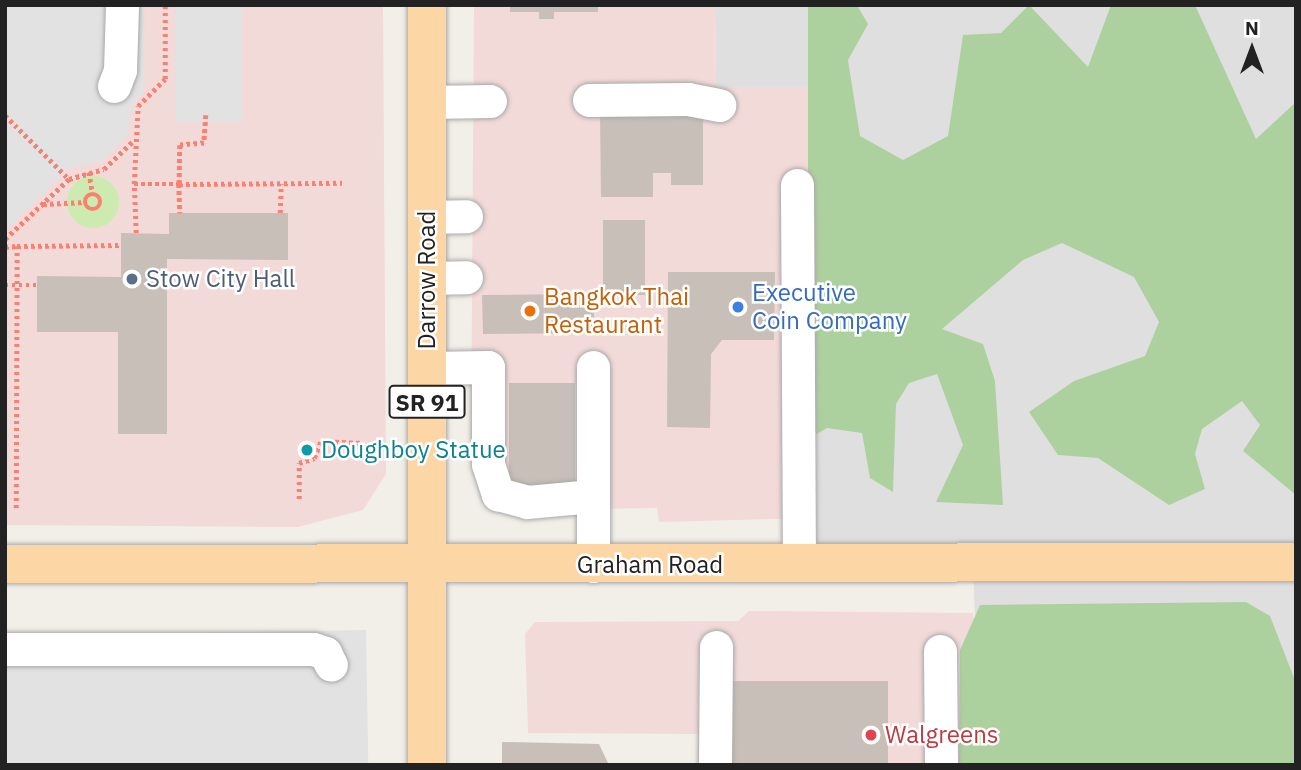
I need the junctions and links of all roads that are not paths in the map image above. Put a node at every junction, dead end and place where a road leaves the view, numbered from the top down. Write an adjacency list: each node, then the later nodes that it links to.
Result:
1 (122, 5): 3 (lane)
2 (427, 5): 6 (main road, Darrow Road / SR 91)
3 (114, 86)
4 (589, 100): 7 (lane)
5 (490, 101): 6 (lane)
6 (427, 102): 10 (main road, Darrow Road / SR 91)
7 (719, 105)
8 (797, 186): 19 (lane)
9 (466, 216): 10 (lane)
10 (427, 217): 12 (main road, Darrow Road / SR 91)
11 (466, 277): 12 (lane)
12 (427, 278): 14 (main road, Darrow Road / SR 91)
13 (593, 366): 15 (lane)
14 (427, 368): 15 (lane); 18 (main road, Darrow Road / SR 91)
15 (593, 496): 20 (lane)
16 (1296, 562): 19 (main road, Graham Road)
17 (5, 564): 18 (main road, Graham Road)
18 (426, 564): 20 (main road, Graham Road); 25 (main road, Darrow Road / SR 91)
19 (799, 564): 20 (main road, Graham Road)
20 (593, 566)
21 (716, 648): 26 (lane)
22 (5, 649): 24 (lane)
23 (940, 650): 27 (lane)
24 (331, 665)
25 (427, 765)
26 (715, 765)
27 (941, 765)

